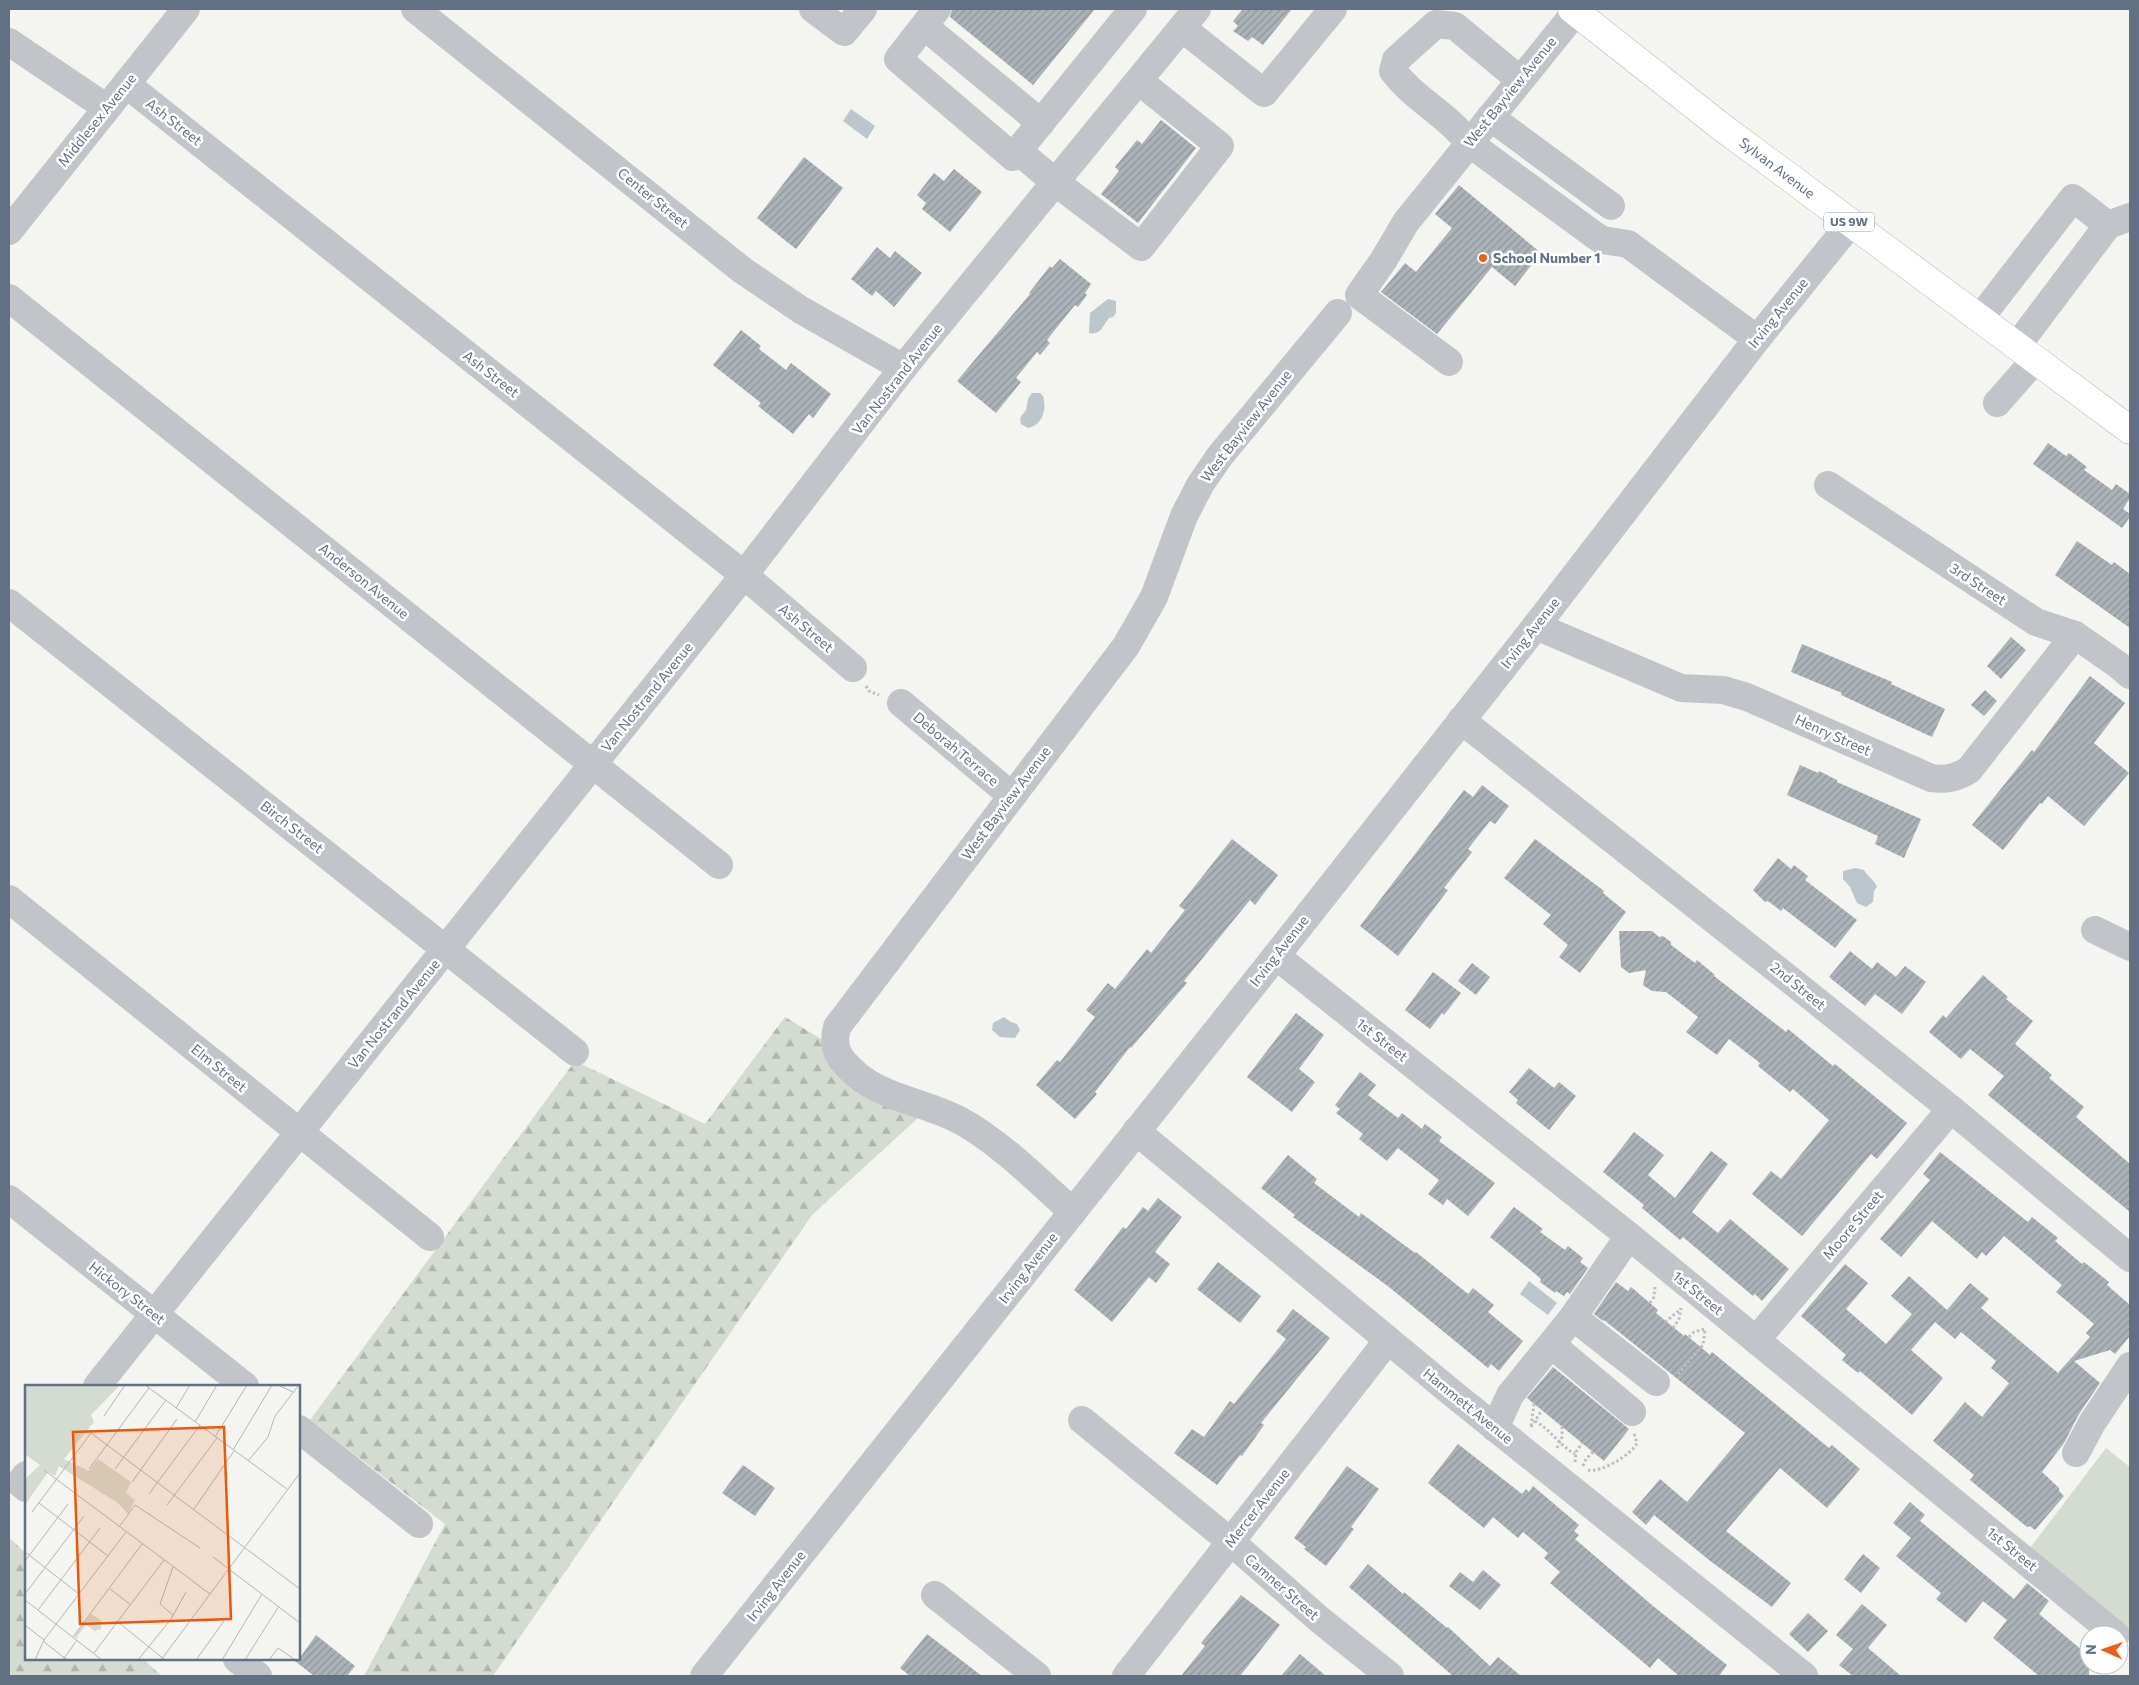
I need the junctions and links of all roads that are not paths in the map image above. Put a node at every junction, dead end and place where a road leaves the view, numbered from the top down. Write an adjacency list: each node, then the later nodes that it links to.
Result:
1 (186, 9): 13 (street, Middlesex Avenue)
2 (416, 9): 30 (street, Center Street)
3 (813, 9): 4 (street)
4 (863, 9)
5 (1133, 9): 16 (street)
6 (1333, 9): 9 (street)
7 (1575, 10): 11 (street, West Bayview Avenue); 22 (main road, Sylvan Avenue / US 9W)
8 (931, 17): 16 (street); 18 (street)
9 (1189, 18): 12 (street, Van Nostrand Avenue)
10 (9, 42): 14 (street)
11 (1520, 80): 15 (street, West Bayview Avenue); 17 (street)
12 (1139, 81): 19 (street, Van Nostrand Avenue); 19 (street)
13 (126, 84): 14 (street, Middlesex Avenue); 34 (street, Ash Street)
14 (107, 108): 23 (street, Middlesex Avenue)
15 (1490, 117): 17 (street, West Bayview Avenue); 20 (street)
16 (1041, 123): 18 (street)
17 (1469, 143): 27 (street); 29 (street, West Bayview Avenue)
18 (1018, 151): 19 (street)
19 (1055, 182): 30 (street, Van Nostrand Avenue)
20 (1611, 206)
21 (2119, 221): 26 (street); 28 (street)
22 (1851, 223): 26 (main road, Sylvan Avenue / US 9W); 27 (street, Irving Avenue)
23 (9, 231)
24 (9, 298): 42 (street, Anderson Avenue)
25 (1338, 312): 43 (street, West Bayview Avenue)
26 (1980, 318): 28 (main road, Sylvan Avenue / US 9W)
27 (1757, 339): 36 (street, Irving Avenue)
28 (2026, 353): 31 (street); 32 (main road, Sylvan Avenue / US 9W)
29 (1449, 362)
30 (904, 368): 34 (street, Van Nostrand Avenue)
31 (1996, 404)
32 (2130, 430)
33 (1828, 485): 37 (street, 3rd Street)
34 (744, 575): 38 (street, Ash Street); 42 (street, Van Nostrand Avenue)
35 (9, 603): 48 (street, Birch Street)
36 (1536, 626): 37 (street, Henry Street); 41 (street, Irving Avenue)
37 (2075, 635): 39 (street, 3rd Street)
38 (853, 668)
39 (2130, 676)
40 (901, 703): 43 (street, Deborah Terrace)
41 (1461, 720): 49 (street, Irving Avenue); 51 (street, 2nd Street)
42 (593, 764): 44 (street, Anderson Avenue); 48 (street, Van Nostrand Avenue)
43 (1012, 796): 55 (street, West Bayview Avenue)
44 (719, 865)
45 (9, 899): 53 (street, Elm Street)
46 (2094, 930): 47 (street)
47 (2130, 948)
48 (446, 949): 50 (street, Birch Street); 53 (street, Van Nostrand Avenue)
49 (1276, 956): 52 (street, Irving Avenue); 56 (street, 1st Street)
50 (575, 1052)
51 (1951, 1109): 58 (street, 2nd Street); 62 (street, Moore Street)
52 (1136, 1131): 55 (street, Irving Avenue); 61 (street, Hammett Avenue)
53 (299, 1132): 57 (street, Elm Street); 59 (street, Van Nostrand Avenue)
54 (9, 1199): 59 (street, Hickory Street)
55 (1073, 1212): 79 (street, Irving Avenue)
56 (1629, 1236): 60 (street); 62 (street, 1st Street)
57 (430, 1237)
58 (2130, 1258)
59 (154, 1314): 66 (street, Van Nostrand Avenue); 67 (street, Hickory Street)
60 (1574, 1317): 63 (street); 65 (street)
61 (1388, 1340): 70 (street, Hammett Avenue); 74 (street, Mercer Avenue)
62 (1756, 1340): 76 (street, 1st Street)
63 (1552, 1345): 68 (street); 70 (street)
64 (2130, 1366): 72 (street)
65 (1656, 1382)
66 (98, 1385)
67 (244, 1385)
68 (1632, 1412)
69 (1082, 1420): 74 (street, Camner Street)
70 (1495, 1428): 83 (street, Hammett Avenue)
71 (300, 1430): 73 (street)
72 (2076, 1453)
73 (419, 1524)
74 (1231, 1542): 81 (street, Mercer Avenue); 82 (street, Camner Street)
75 (936, 1595): 80 (street)
76 (2105, 1625)
77 (238, 1660): 78 (street)
78 (258, 1676)
79 (704, 1676)
80 (1037, 1676)
81 (1126, 1676)
82 (1390, 1676)
83 (1804, 1676)

